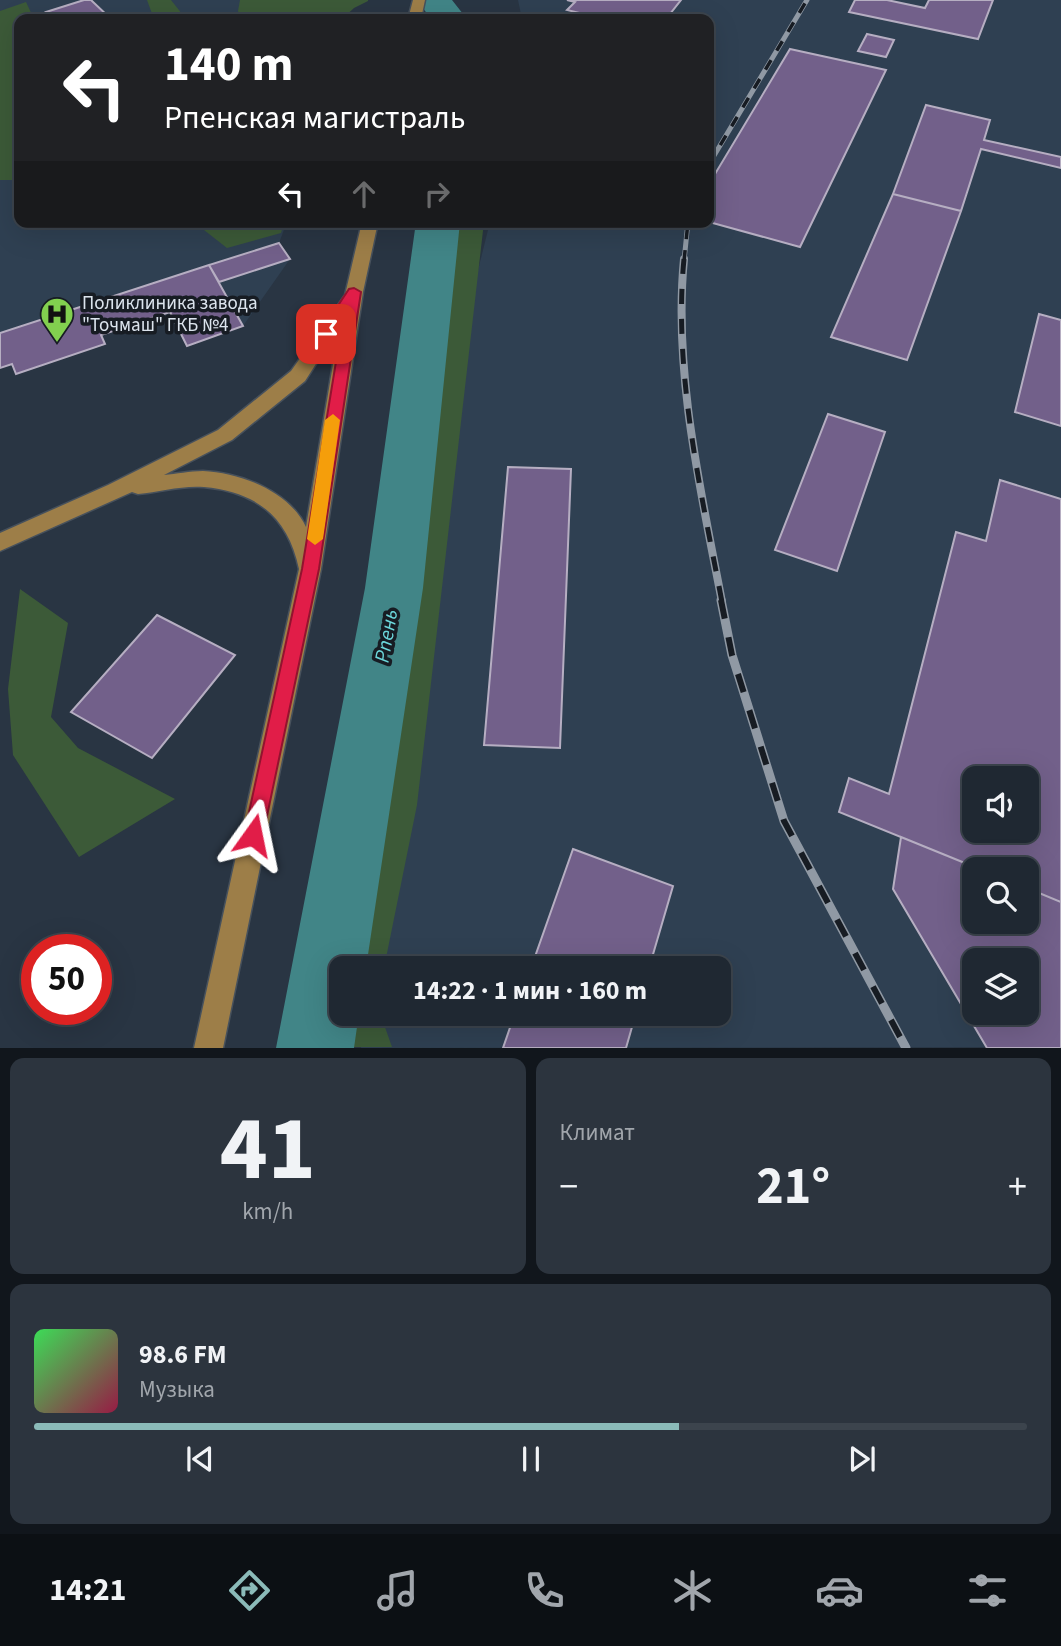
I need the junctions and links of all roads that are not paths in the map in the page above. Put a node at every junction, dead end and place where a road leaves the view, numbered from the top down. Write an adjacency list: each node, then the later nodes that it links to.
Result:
1 (369, 228): 2 (main road)
2 (354, 292): 3 (main road); 5 (main road)
3 (114, 491): 4 (main road); 5 (main road)
4 (0, 541)
5 (310, 569): 6 (main road)
6 (208, 1048)

